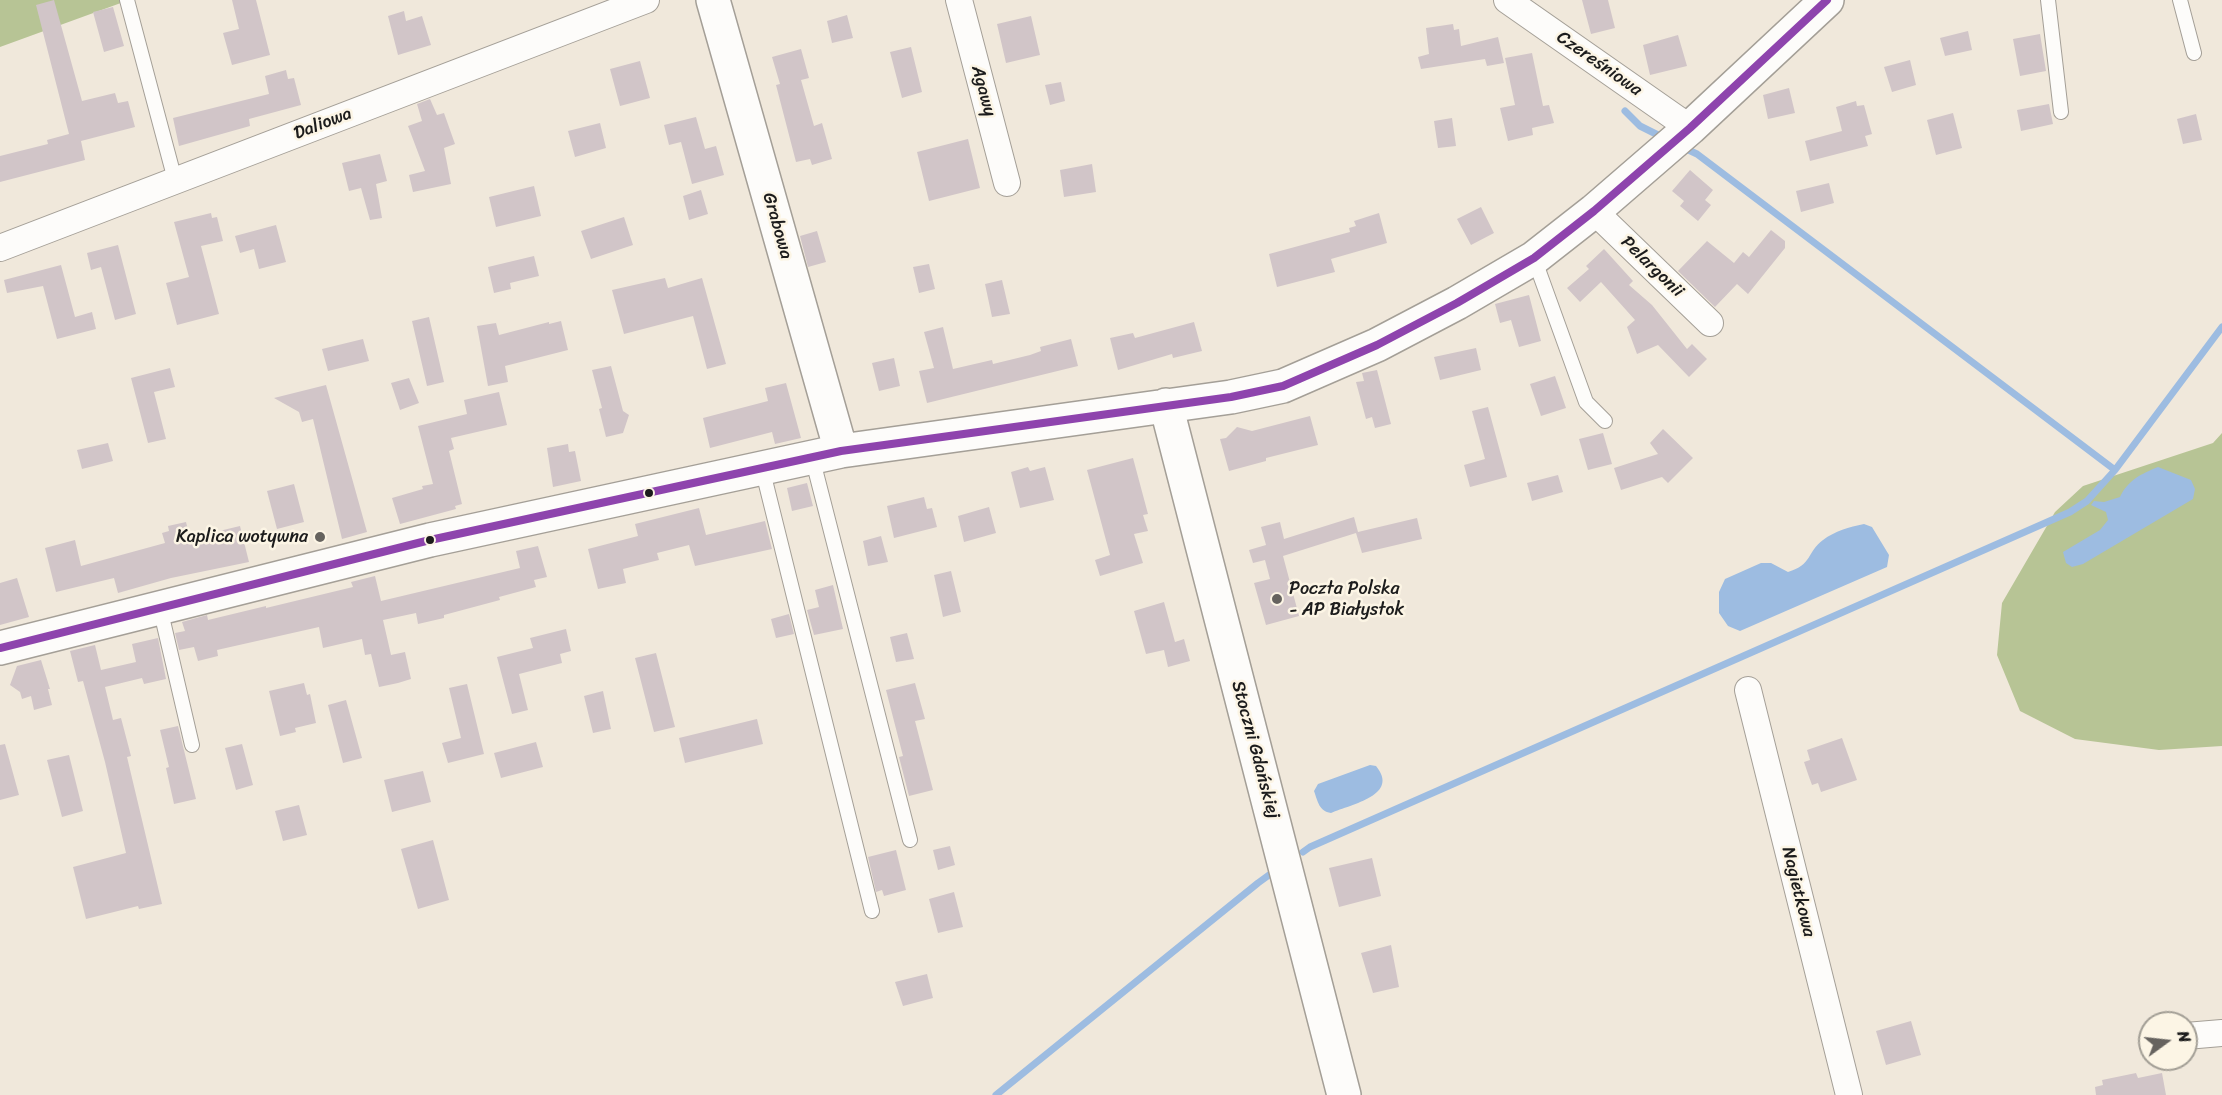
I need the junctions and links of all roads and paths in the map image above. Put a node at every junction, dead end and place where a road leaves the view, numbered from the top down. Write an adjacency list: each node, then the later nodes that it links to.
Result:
1 (127, 0): 12 (lane)
2 (646, 0): 12 (street, Daliowa)
3 (712, 0): 20 (street, Grabowa)
4 (959, 0): 13 (street, Agawy)
5 (1508, 0): 11 (street, Czereśniowa)
6 (1827, 0): 11 (street)
7 (2048, 0): 10 (lane)
8 (2180, 0): 9 (lane)
9 (2194, 53)
10 (2061, 112)
11 (1690, 128): 14 (street)
12 (175, 180): 15 (street, Daliowa)
13 (1007, 183)
14 (1594, 211): 16 (street); 17 (street, Pelargonii)
15 (0, 248)
16 (1534, 258): 18 (street); 19 (lane)
17 (1710, 323)
18 (1166, 405): 20 (street); 30 (street, Stoczni Gdańskiej)
19 (1605, 421)
20 (827, 454): 21 (street); 26 (lane)
21 (762, 468): 22 (street); 27 (lane)
22 (160, 608): 23 (street); 25 (lane)
23 (0, 648)
24 (1748, 690): 31 (street, Nagietkowa)
25 (192, 745)
26 (910, 840)
27 (872, 911)
28 (2222, 1033): 29 (street)
29 (2198, 1034)
30 (1344, 1095)
31 (1849, 1095)

